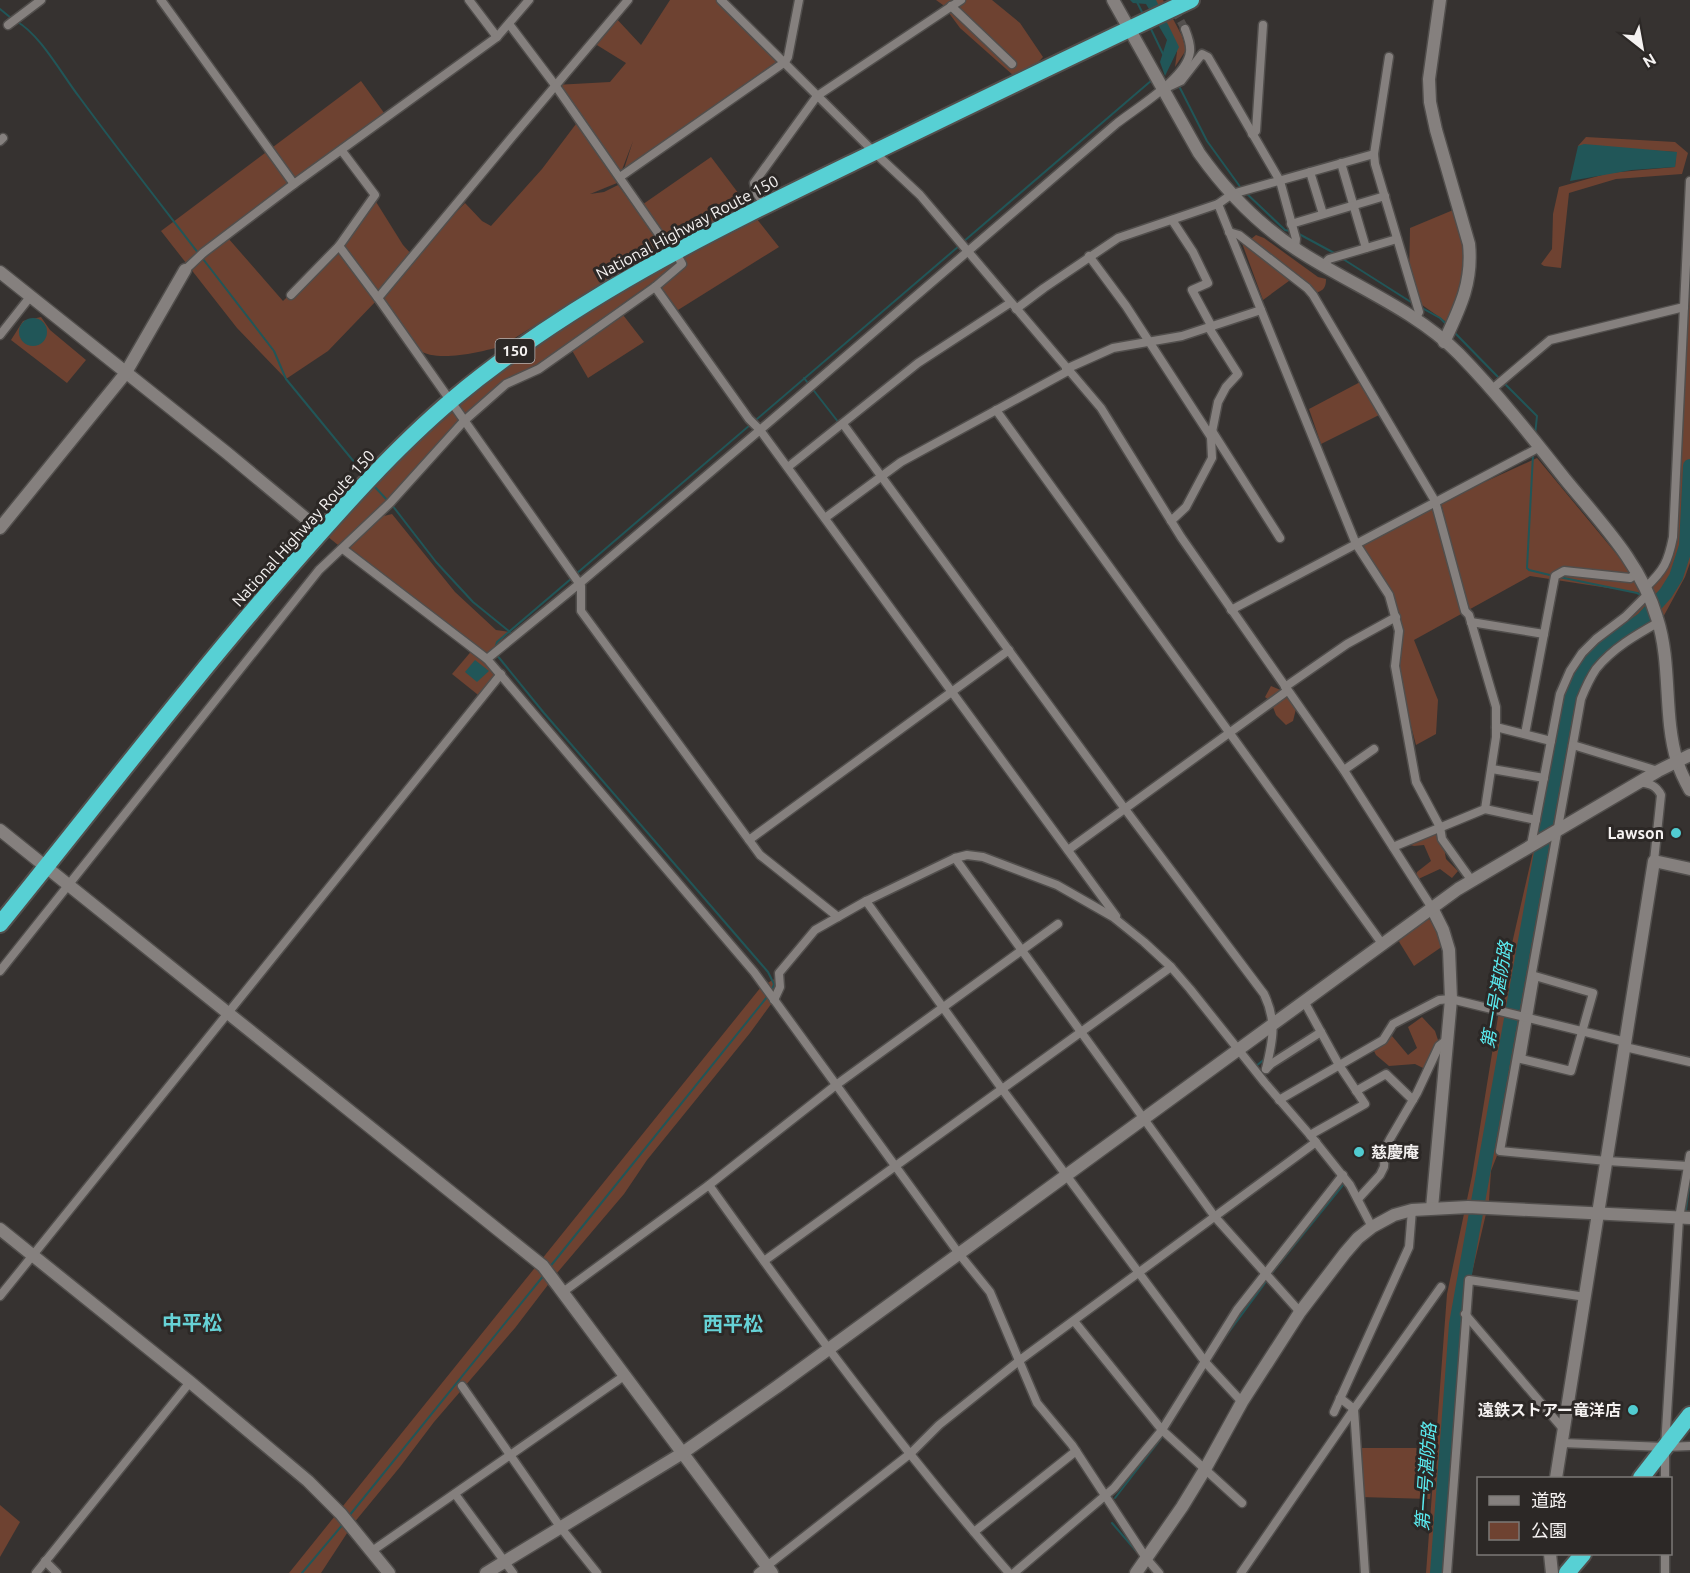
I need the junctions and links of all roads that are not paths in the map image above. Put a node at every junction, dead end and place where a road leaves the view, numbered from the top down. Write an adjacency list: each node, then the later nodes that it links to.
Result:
1 (41, 0): 14 (street)
2 (161, 0): 34 (street)
3 (469, 0): 18 (street)
4 (529, 0): 13 (street)
5 (628, 0): 22 (street)
6 (721, 0): 20 (street)
7 (800, 0): 20 (street)
8 (961, 0): 12 (street)
9 (1113, 0): 16 (street)
10 (1191, 0): 16 (highway, National Highway Route 150 / 150)
11 (1440, 0): 65 (street)
12 (951, 6): 21 (street); 24 (street)
13 (509, 24): 18 (street); 22 (street)
14 (8, 25)
15 (1263, 25): 25 (street)
16 (1133, 28): 23 (street); 27 (highway, National Highway Route 150 / 150)
17 (1185, 29): 23 (street)
18 (497, 37): 26 (street)
19 (1389, 57): 28 (street)
20 (785, 62): 24 (street); 31 (street)
21 (1012, 64)
22 (555, 85): 31 (street); 57 (street)
23 (1161, 87): 25 (street); 35 (street); 48 (street)
24 (817, 96): 27 (street); 38 (street)
25 (1252, 134): 32 (street)
26 (342, 151): 34 (street); 45 (street)
27 (874, 152): 38 (highway, National Highway Route 150 / 150); 48 (street)
28 (1374, 154): 29 (street); 36 (street)
29 (1341, 163): 30 (street); 39 (street)
30 (1310, 172): 32 (street); 40 (street)
31 (620, 177): 49 (street)
32 (1280, 181): 35 (street); 42 (street)
33 (1690, 181): 59 (street)
34 (294, 184): 52 (street)
35 (1232, 194): 37 (street); 47 (street)
36 (1385, 195): 39 (street); 44 (street)
37 (1218, 204): 41 (street); 43 (street)
38 (765, 205): 49 (highway, National Highway Route 150 / 150)
39 (1353, 205): 40 (street); 46 (street)
40 (1323, 214): 42 (street)
41 (1172, 220): 50 (street); 62 (street)
42 (1291, 224): 47 (street)
43 (1229, 232): 60 (street); 78 (street)
44 (1397, 239): 46 (street); 61 (street)
45 (339, 246): 55 (street); 57 (street)
46 (1366, 248): 51 (street)
47 (1295, 249): 51 (street)
48 (967, 251): 58 (street); 73 (street)
49 (673, 252): 54 (street); 69 (highway, National Highway Route 150 / 150)
50 (1089, 256): 58 (street); 64 (street)
51 (1323, 265): 61 (street)
52 (185, 270): 67 (street)
53 (0, 272): 56 (street)
54 (654, 287): 71 (street); 73 (street)
55 (291, 295)
56 (30, 297): 63 (street); 67 (street)
57 (378, 298): 69 (street)
58 (1013, 306): 66 (street); 72 (street)
59 (1684, 307): 68 (street); 88 (street)
60 (1261, 310): 62 (street); 84 (street)
61 (1415, 320): 65 (street)
62 (1210, 328): 64 (street); 74 (street)
63 (0, 335)
64 (1148, 342): 66 (street); 74 (street)
65 (1444, 342): 68 (street)
66 (1067, 370): 70 (street); 80 (street)
67 (125, 374): 81 (street); 82 (street)
68 (1491, 390): 75 (street)
69 (450, 401): 71 (street); 82 (highway, National Highway Route 150 / 150)
70 (996, 410): 77 (street); 100 (street)
71 (464, 421): 85 (street); 87 (street)
72 (843, 424): 76 (street); 77 (street)
73 (760, 430): 76 (street); 87 (street)
74 (1211, 434): 80 (street); 83 (street)
75 (1540, 447): 78 (street); 86 (street)
76 (788, 467): 79 (street)
77 (881, 477): 79 (street); 94 (street)
78 (1435, 501): 84 (street); 92 (street)
79 (825, 518): 98 (street)
80 (1171, 521): 89 (street)
81 (0, 528)
82 (322, 532): 125 (highway, National Highway Route 150 / 150)
83 (1280, 538)
84 (1356, 544): 89 (street); 90 (street)
85 (343, 549): 95 (street); 128 (street)
86 (1638, 573): 88 (street); 93 (street)
87 (578, 582): 95 (street); 119 (street)
88 (1647, 590): 91 (street); 102 (street)
89 (1231, 610): 97 (street)
90 (1396, 617): 97 (street); 116 (street)
91 (1658, 620): 103 (street); 106 (street)
92 (1471, 622): 93 (street); 99 (street)
93 (1544, 634): 101 (street)
94 (1009, 650): 98 (street); 113 (street)
95 (493, 654): 96 (street)
96 (501, 674): 140 (street); 143 (street)
97 (1286, 689): 100 (street); 108 (street)
98 (952, 692): 119 (street); 122 (street)
99 (1496, 727): 101 (street); 107 (street)
100 (1228, 732): 113 (street); 135 (street)
101 (1524, 734): 102 (street)
102 (1551, 741): 110 (street)
103 (1573, 745): 109 (street); 118 (street)
104 (1374, 749): 108 (street)
105 (1690, 754): 106 (street)
106 (1677, 761): 109 (street); 112 (street)
107 (1492, 769): 110 (street); 114 (street)
108 (1344, 770): 121 (street)
109 (1658, 771): 111 (street)
110 (1544, 778): 115 (street)
111 (1639, 782): 118 (street); 124 (street)
112 (1690, 790)
113 (1125, 808): 122 (street); 145 (street)
114 (1485, 809): 115 (street); 116 (street)
115 (1536, 820): 120 (street)
116 (1440, 827): 121 (street); 127 (street)
117 (0, 830): 125 (street)
118 (1557, 830): 120 (street); 144 (street)
119 (749, 840): 131 (street)
120 (1533, 844): 127 (street)
121 (1393, 847): 130 (street)
122 (1068, 850): 134 (street)
123 (955, 858): 129 (street); 134 (street); 136 (street)
124 (1654, 861): 126 (street); 150 (street)
125 (46, 867): 128 (street); 132 (highway, National Highway Route 150 / 150)
126 (1690, 870)
127 (1472, 881): 130 (street)
128 (69, 885): 138 (street); 143 (street)
129 (866, 901): 131 (street); 142 (street)
130 (1432, 908): 135 (street); 139 (street)
131 (838, 917): 140 (street)
132 (0, 924)
133 (1058, 924): 136 (street)
134 (1122, 924): 137 (street)
135 (1383, 945): 141 (street)
136 (1021, 951): 142 (street); 147 (street)
137 (1171, 967): 147 (street); 151 (street)
138 (0, 972)
139 (1451, 999): 144 (street); 149 (street); 153 (street)
140 (774, 1000): 156 (street)
141 (1305, 1003): 145 (street); 148 (street)
142 (943, 1007): 156 (street); 157 (street)
143 (229, 1014): 180 (street); 185 (street)
144 (1524, 1016): 146 (street); 146 (street); 146 (street); 165 (street)
145 (1273, 1026): 151 (street); 154 (street)
146 (1583, 1031): 150 (street)
147 (1081, 1032): 157 (street); 161 (street)
148 (1321, 1032): 153 (street); 154 (street)
149 (1448, 1039): 160 (street); 172 (street)
150 (1625, 1045): 152 (street); 165 (street)
151 (1239, 1050): 155 (street); 161 (street)
152 (1690, 1062)
153 (1339, 1065): 158 (street); 159 (street)
154 (1266, 1069): 155 (street)
155 (1258, 1074): 159 (street)
156 (836, 1084): 166 (street); 170 (street)
157 (1002, 1089): 166 (street); 168 (street)
158 (1356, 1091): 160 (street); 162 (street)
159 (1279, 1100): 162 (street)
160 (1413, 1100): 171 (street)
161 (1145, 1119): 168 (street); 175 (street)
162 (1310, 1135): 163 (street)
163 (1316, 1142): 169 (street); 175 (street)
164 (1690, 1155): 167 (street)
165 (1607, 1161): 167 (street); 174 (street)
166 (896, 1167): 179 (street); 181 (street)
167 (1689, 1167): 176 (street)
168 (1067, 1177): 179 (street); 182 (street)
169 (1341, 1177): 171 (street); 183 (street)
170 (710, 1185): 181 (street); 185 (street)
171 (1358, 1199): 177 (street)
172 (1432, 1208): 173 (street); 174 (street)
173 (1412, 1210): 177 (street); 197 (street)
174 (1599, 1214): 176 (street); 187 (street)
175 (1215, 1217): 182 (street); 183 (street)
176 (1685, 1218): 206 (street)
177 (1372, 1227): 188 (street)
178 (0, 1229): 180 (street)
179 (960, 1255): 191 (street); 192 (street)
180 (33, 1256): 186 (street); 195 (street)
181 (764, 1261): 191 (street)
182 (1139, 1273): 190 (street); 193 (street)
183 (1268, 1277): 188 (street); 193 (street)
184 (1441, 1287): 199 (street)
185 (563, 1292): 194 (street)
186 (0, 1296)
187 (1586, 1297): 189 (street); 203 (street)
188 (1300, 1312): 198 (street)
189 (1465, 1314): 203 (street); 240 (street)
190 (1074, 1321): 192 (street); 202 (street)
191 (829, 1349): 208 (street); 209 (street)
192 (1020, 1360): 207 (street); 208 (street)
193 (1206, 1363): 198 (street); 202 (street)
194 (624, 1376): 209 (street); 210 (street)
195 (190, 1382): 220 (street); 225 (street)
196 (462, 1386): 210 (street)
197 (1340, 1398): 199 (street); 200 (street)
198 (1242, 1402): 211 (street)
199 (1354, 1409): 238 (street); 239 (street)
200 (1334, 1412)
201 (1690, 1415): 206 (highway)
202 (1162, 1430): 211 (street); 216 (street)
203 (1564, 1430): 204 (street)
204 (1562, 1443): 206 (street); 212 (street)
205 (1690, 1446): 206 (street)
206 (1665, 1447): 213 (highway); 214 (street)
207 (1076, 1451): 216 (street); 219 (street)
208 (911, 1453): 219 (street); 227 (street)
209 (681, 1454): 218 (street); 227 (street)
210 (510, 1455): 215 (street); 218 (street)
211 (1204, 1471): 217 (street); 224 (street)
212 (1556, 1477)
213 (1642, 1477)
214 (1665, 1477)
215 (455, 1494): 220 (street); 226 (street)
216 (1105, 1496): 224 (street); 235 (street)
217 (1242, 1503)
218 (561, 1528): 226 (street); 233 (street)
219 (974, 1532): 234 (street)
220 (372, 1551): 230 (street)
221 (1550, 1555): 241 (street)
222 (1582, 1555): 242 (highway)
223 (1665, 1555): 243 (street)
224 (1146, 1558): 236 (street); 237 (street)
225 (45, 1562): 228 (street); 229 (street)
226 (505, 1562): 231 (street); 232 (street)
227 (765, 1571)
228 (36, 1573)
229 (57, 1573)
230 (389, 1573)
231 (486, 1573)
232 (513, 1573)
233 (597, 1573)
234 (1009, 1573)
235 (1014, 1573)
236 (1136, 1573)
237 (1159, 1573)
238 (1241, 1573)
239 (1365, 1573)
240 (1447, 1573)
241 (1552, 1573)
242 (1567, 1573)
243 (1665, 1573)

